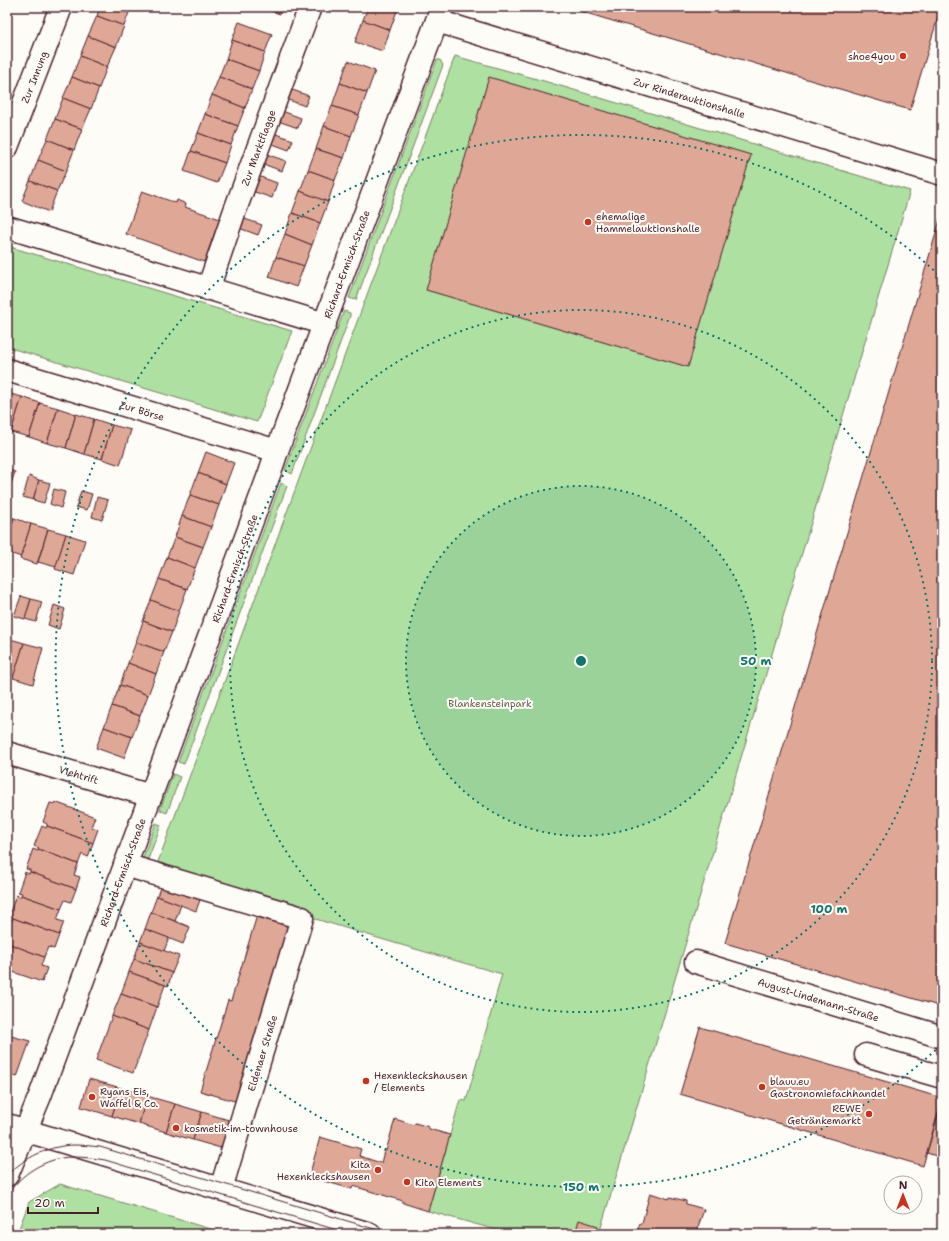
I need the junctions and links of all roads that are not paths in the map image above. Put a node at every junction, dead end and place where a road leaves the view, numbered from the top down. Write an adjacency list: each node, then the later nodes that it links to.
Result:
1 (61, 7): 4 (street, Zur Innung)
2 (310, 7): 7 (street, Zur Marktflagge)
3 (440, 14): 5 (street, Zur Rinderauktionshalle); 8 (street, Richard-Ermisch-Straße)
4 (7, 147)
5 (942, 174)
6 (7, 227): 7 (street)
7 (208, 289): 8 (street)
8 (325, 324): 10 (street, Richard-Ermisch-Straße)
9 (7, 370): 10 (street, Zur Börse)
10 (277, 451): 12 (street, Richard-Ermisch-Straße)
11 (7, 753): 12 (street, Viehtrift)
12 (150, 796): 13 (street, Richard-Ermisch-Straße)
13 (125, 865): 18 (street, Richard-Ermisch-Straße); 20 (street, Eldenaer Straße)
14 (696, 962): 15 (street, August-Lindemann-Straße)
15 (942, 1037)
16 (866, 1054): 17 (street)
17 (942, 1077)
18 (17, 1128): 19 (street, Richard-Ermisch-Straße); 20 (street)
19 (7, 1174)
20 (222, 1189): 21 (street)
21 (370, 1234)

